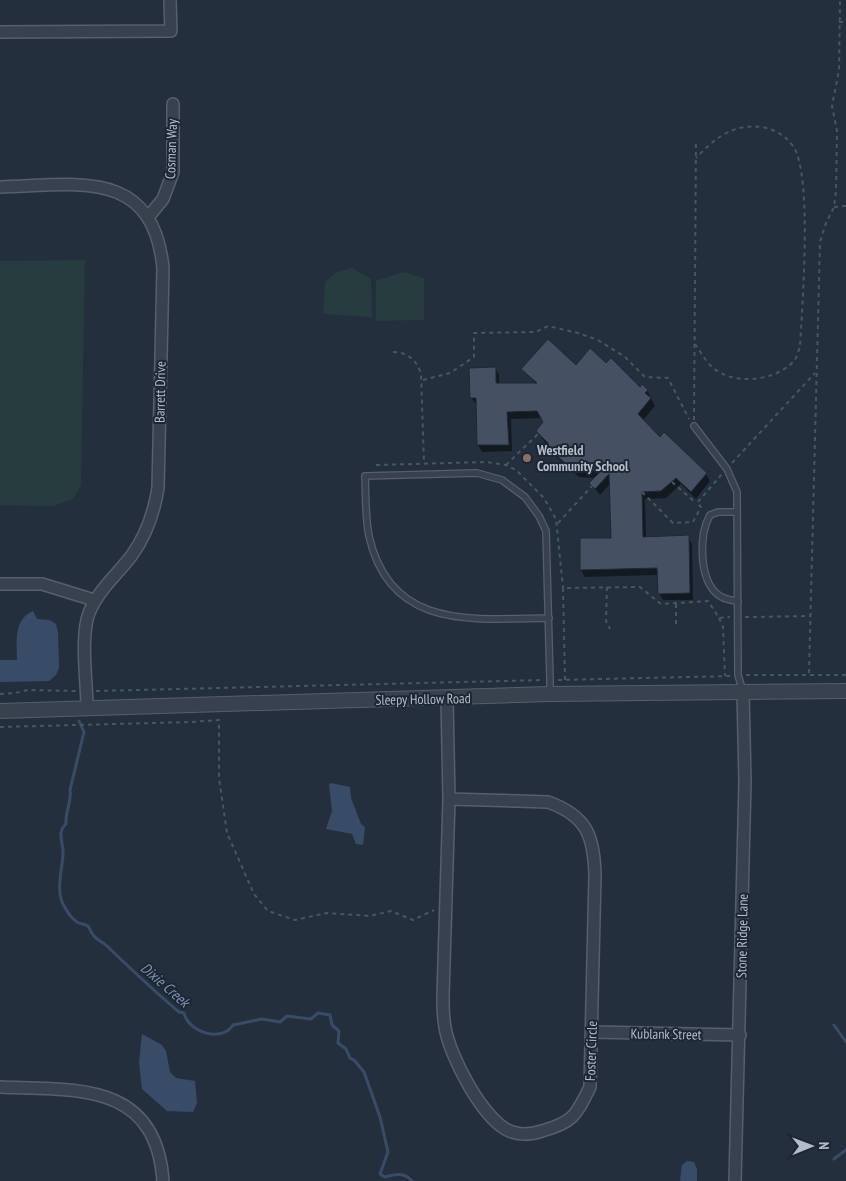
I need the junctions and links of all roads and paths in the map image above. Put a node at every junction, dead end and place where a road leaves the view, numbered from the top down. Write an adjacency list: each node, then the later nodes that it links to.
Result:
1 (170, 0): 5 (street)
2 (840, 0): 3 (path)
3 (840, 22): 4 (path); 11 (path)
4 (846, 22)
5 (0, 32)
6 (173, 104): 12 (street, Cosman Way)
7 (696, 140): 8 (path)
8 (696, 158): 13 (path); 13 (path)
9 (0, 187): 12 (street)
10 (846, 206): 11 (path)
11 (834, 207): 32 (path)
12 (149, 216): 29 (street, Barrett Drive)
13 (695, 344): 16 (path)
14 (393, 352): 15 (path)
15 (423, 380): 16 (path); 18 (path)
16 (694, 426): 24 (lane)
17 (538, 434): 20 (path)
18 (424, 463): 19 (path); 20 (path)
19 (376, 465)
20 (506, 465): 25 (path)
21 (672, 482): 23 (path)
22 (592, 486): 25 (path)
23 (697, 503)
24 (737, 512): 30 (lane); 30 (lane)
25 (557, 523): 28 (path)
26 (0, 584): 29 (street)
27 (607, 587): 28 (path); 31 (path); 37 (path)
28 (564, 588): 42 (path)
29 (94, 600): 44 (street, Barrett Drive)
30 (738, 602): 33 (lane)
31 (676, 604): 35 (path); 36 (path)
32 (810, 616): 33 (path); 38 (path)
33 (737, 617): 35 (path); 40 (lane)
34 (549, 618): 34 (lane); 43 (lane)
35 (719, 618): 41 (path)
36 (676, 628)
37 (610, 629)
38 (809, 674): 39 (path); 40 (path)
39 (846, 674)
40 (738, 675): 41 (path); 46 (lane)
41 (725, 676): 42 (path)
42 (565, 680): 43 (path)
43 (550, 687): 44 (path); 46 (street, Sleepy Hollow Road); 48 (street, Sleepy Hollow Road)
44 (87, 691): 47 (path); 49 (street, Barrett Drive)
45 (846, 691): 46 (street, Sleepy Hollow Road)
46 (744, 692): 55 (street, Stone Ridge Lane)
47 (0, 694)
48 (447, 699): 49 (street, Sleepy Hollow Road); 52 (street, Foster Circle)
49 (87, 708): 50 (street, Sleepy Hollow Road)
50 (0, 711)
51 (0, 727): 53 (path)
52 (449, 799): 53 (street, Foster Circle); 54 (street, Foster Circle)
53 (444, 910): 54 (street, Foster Circle)
54 (592, 1032): 55 (street, Kublank Street)
55 (740, 1035): 58 (street, Stone Ridge Lane)
56 (0, 1087): 57 (street)
57 (163, 1181)
58 (736, 1181)

